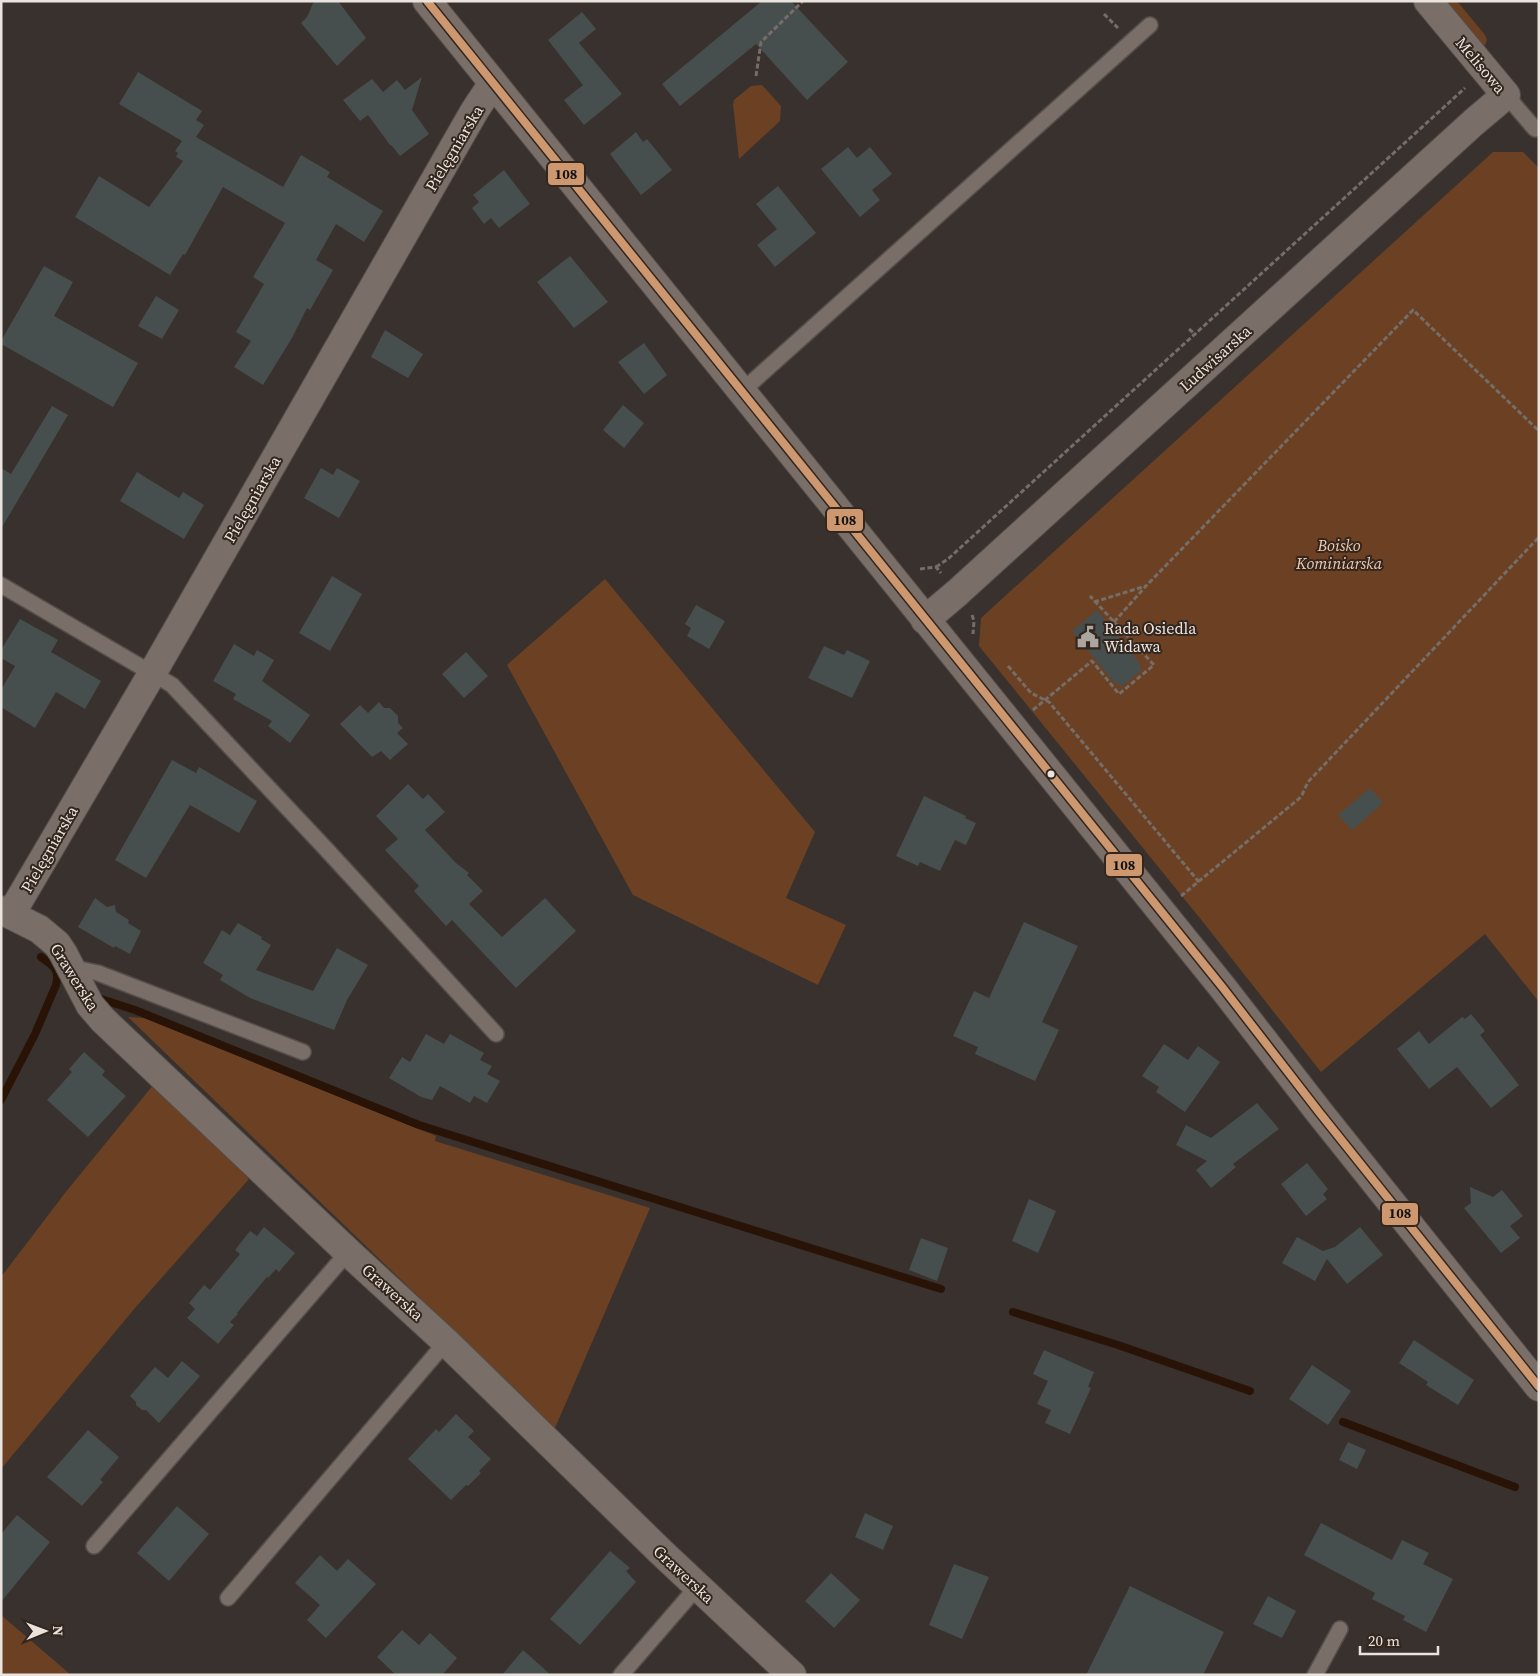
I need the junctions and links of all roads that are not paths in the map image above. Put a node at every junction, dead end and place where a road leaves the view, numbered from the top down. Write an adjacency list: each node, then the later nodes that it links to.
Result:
1 (427, 1): 4 (street)
2 (1428, 1): 5 (street, Melisowa)
3 (1150, 25): 7 (lane)
4 (493, 83): 7 (street); 10 (street, Pielęgniarska)
5 (1506, 95): 6 (lane, Melisowa); 9 (street, Ludwisarska)
6 (1535, 129)
7 (741, 392): 9 (street)
8 (1, 586): 10 (lane)
9 (925, 620): 17 (street)
10 (153, 672): 11 (street, Pielęgniarska); 13 (lane)
11 (6, 912): 12 (street, Grawerska)
12 (73, 971): 14 (lane); 15 (street, Grawerska)
13 (496, 1034)
14 (303, 1052)
15 (348, 1252): 16 (street, Grawerska); 18 (lane)
16 (446, 1342): 19 (street, Grawerska); 20 (lane)
17 (1539, 1386)
18 (94, 1546)
19 (698, 1586): 22 (lane); 23 (street, Grawerska)
20 (228, 1598)
21 (1340, 1629): 24 (lane)
22 (621, 1675)
23 (792, 1675)
24 (1315, 1675)

